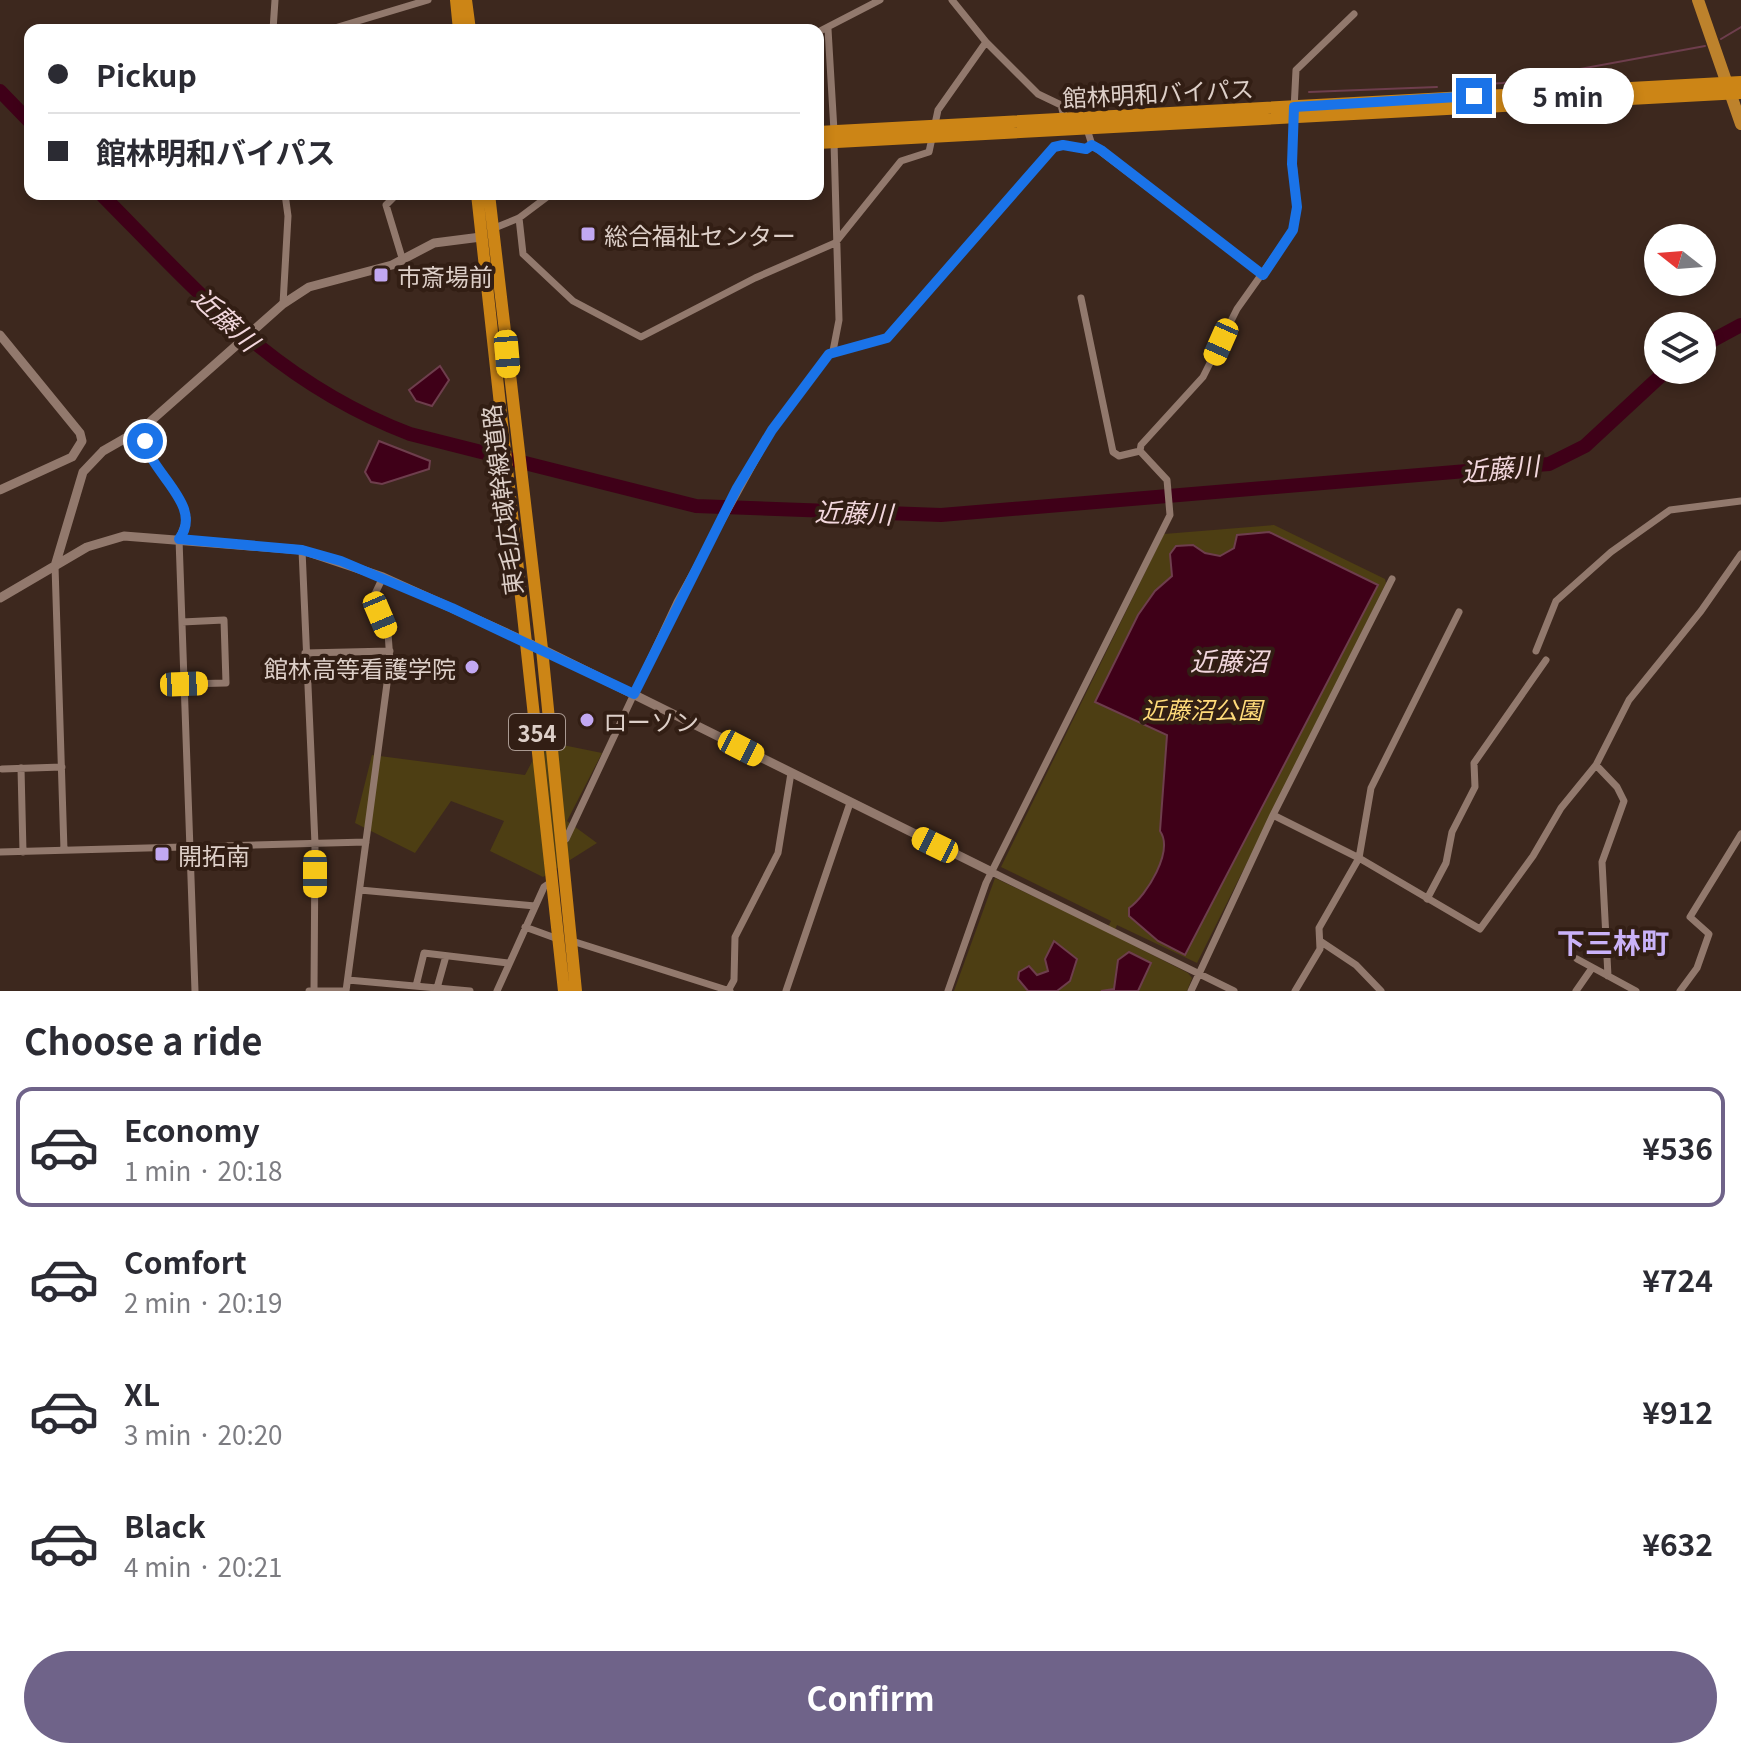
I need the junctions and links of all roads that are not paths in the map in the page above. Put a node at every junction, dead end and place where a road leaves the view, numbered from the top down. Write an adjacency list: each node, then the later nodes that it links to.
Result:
1 (275, 0): 9 (street)
2 (428, 0): 10 (street)
3 (456, 0): 11 (highway)
4 (466, 0): 12 (highway)
5 (880, 0): 13 (street)
6 (952, 0): 15 (street)
7 (1698, 0): 17 (main road)
8 (1354, 14): 18 (street)
9 (273, 24)
10 (348, 24)
11 (458, 24)
12 (469, 24)
13 (828, 29): 14 (street); 24 (street)
14 (824, 30)
15 (986, 42): 19 (street); 22 (street)
16 (1741, 82): 17 (highway, 館林明和バイパス)
17 (1733, 90): 18 (highway, 館林明和バイパス); 20 (main road)
18 (1294, 113): 19 (highway, 館林明和バイパス); 21 (highway, 館林明和バイパス); 36 (street)
19 (1065, 120): 22 (highway, 館林明和バイパス)
20 (1741, 124)
21 (1087, 129): 22 (highway, 館林明和バイパス); 26 (street)
22 (934, 132): 24 (highway, 館林明和バイパス); 34 (street)
23 (824, 134): 24 (highway, 館林明和バイパス)
24 (834, 137): 25 (highway, 館林明和バイパス); 34 (street)
25 (824, 141)
26 (1092, 145): 36 (street); 40 (street)
27 (286, 200): 38 (street)
28 (391, 200): 35 (street)
29 (479, 200): 33 (highway, 東毛広域幹線道路 / 354)
30 (489, 200): 33 (highway, 東毛広域幹線道路 / 354)
31 (543, 200): 32 (street)
32 (519, 218): 33 (street); 34 (street)
33 (487, 233): 35 (street); 43 (highway, 東毛広域幹線道路 / 354)
34 (835, 243): 40 (street)
35 (403, 261): 38 (street)
36 (1263, 275): 42 (street)
37 (1081, 298): 42 (street)
38 (283, 304): 41 (street)
39 (0, 335): 44 (street)
40 (833, 351): 62 (street)
41 (143, 428): 46 (street); 49 (street)
42 (1140, 451): 79 (street)
43 (514, 474): 55 (highway, 東毛広域幹線道路 / 354); 56 (highway, 東毛広域幹線道路 / 354)
44 (0, 490)
45 (1741, 501): 58 (street)
46 (179, 539): 47 (street); 49 (street); 54 (street)
47 (302, 550): 50 (street); 59 (street)
48 (1741, 554): 63 (street)
49 (55, 566): 52 (street); 64 (street)
50 (383, 577): 55 (street); 57 (street)
51 (1392, 579): 69 (street)
52 (0, 598)
53 (1459, 612): 78 (street)
54 (182, 622): 61 (street); 61 (street)
55 (527, 643): 56 (street); 80 (highway, 東毛広域幹線道路 / 354)
56 (542, 649): 62 (street); 72 (highway, 東毛広域幹線道路 / 354)
57 (390, 651): 59 (street); 71 (street)
58 (1536, 651)
59 (305, 653): 73 (street)
60 (1546, 660): 82 (street)
61 (184, 684): 74 (street)
62 (634, 694): 67 (street); 72 (street)
63 (1596, 765): 82 (street); 93 (street)
64 (62, 767): 65 (street); 75 (street)
65 (21, 768): 66 (street); 77 (street)
66 (2, 769)
67 (791, 773): 68 (street); 104 (street)
68 (850, 803): 79 (street); 105 (street)
69 (1273, 815): 78 (street); 92 (street)
70 (1741, 834): 113 (street)
71 (366, 842): 73 (street); 81 (street)
72 (561, 842): 86 (highway, 東毛広域幹線道路 / 354)
73 (315, 844): 74 (street); 98 (street)
74 (189, 847): 75 (street); 97 (street)
75 (64, 850): 77 (street)
76 (0, 852): 77 (street)
77 (23, 852)
78 (1359, 858): 82 (street); 87 (street)
79 (992, 872): 92 (street); 106 (street)
80 (553, 881): 83 (street); 85 (highway, 東毛広域幹線道路 / 354)
81 (360, 890): 83 (street); 94 (street)
82 (1427, 899)
83 (535, 906): 84 (street)
84 (525, 927): 85 (street); 90 (street)
85 (558, 939): 102 (highway, 東毛広域幹線道路 / 354)
86 (572, 941): 103 (highway, 東毛広域幹線道路 / 354); 104 (street)
87 (1320, 941): 109 (street); 110 (street)
88 (446, 956): 90 (street); 95 (street); 96 (street)
89 (1577, 959): 91 (street)
90 (508, 963): 101 (street)
91 (1592, 968): 93 (street); 111 (street)
92 (1197, 972): 107 (street); 108 (street)
93 (1608, 976): 112 (street)
94 (348, 980): 95 (street); 99 (street)
95 (416, 986): 96 (street)
96 (437, 988): 100 (street)
97 (195, 991)
98 (312, 991): 99 (street)
99 (346, 991)
100 (470, 991)
101 (497, 991)
102 (564, 991)
103 (576, 991)
104 (729, 991)
105 (786, 991)
106 (948, 991)
107 (1191, 991)
108 (1234, 991)
109 (1295, 991)
110 (1381, 991)
111 (1576, 991)
112 (1636, 991)
113 (1680, 991)

